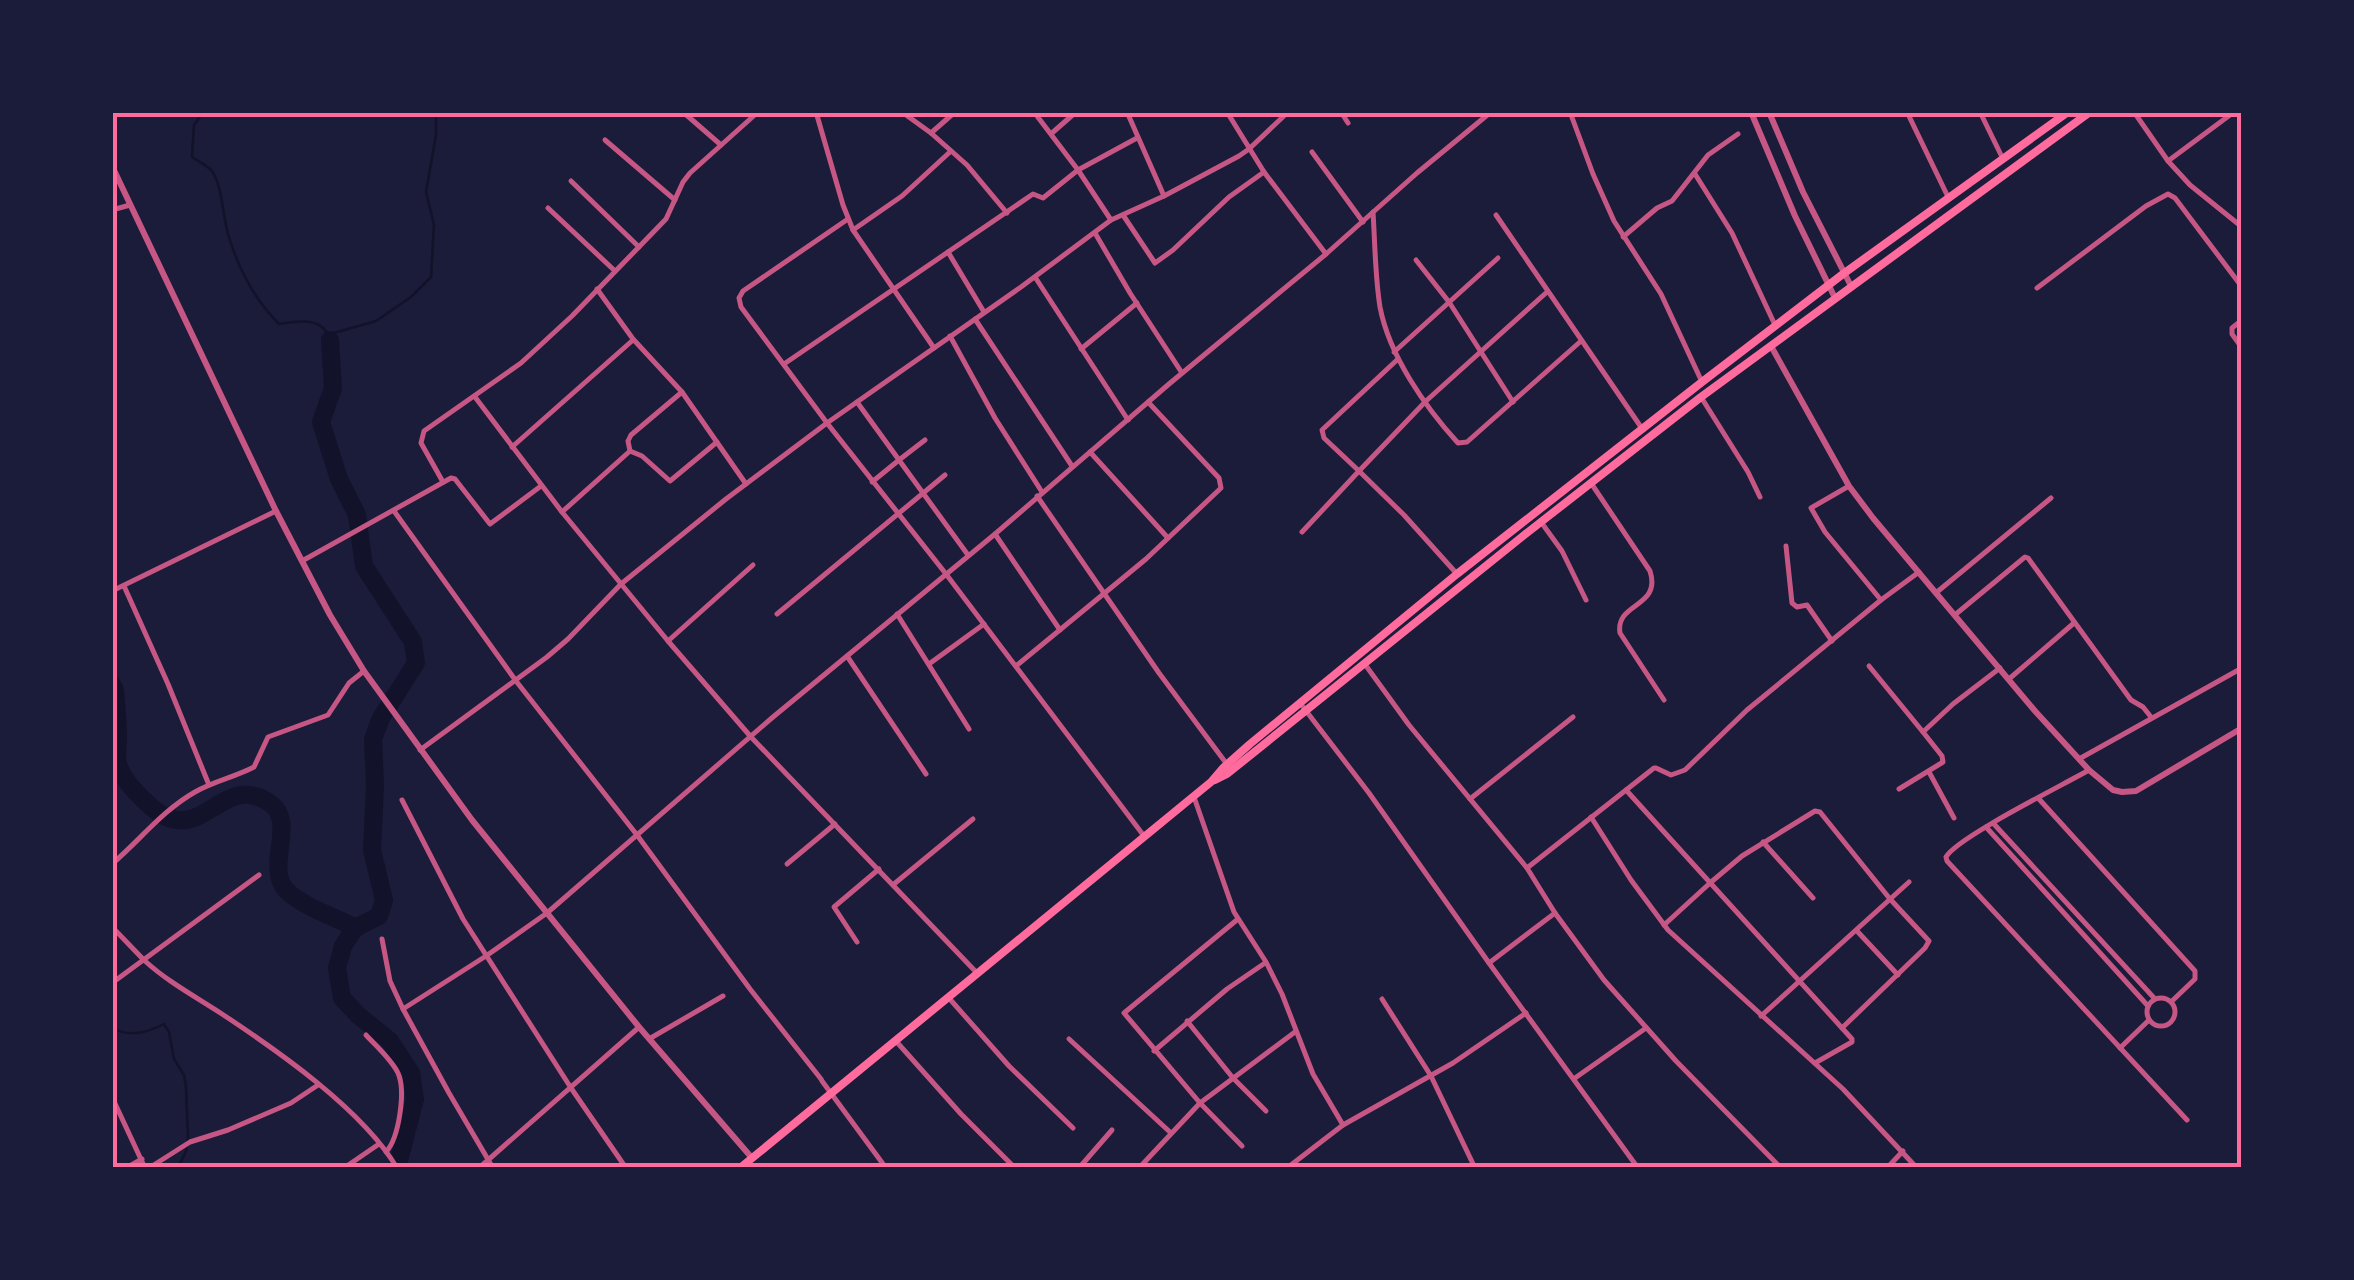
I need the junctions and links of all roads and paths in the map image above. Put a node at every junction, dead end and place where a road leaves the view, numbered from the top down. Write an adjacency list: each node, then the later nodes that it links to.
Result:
1 (683, 112): 29 (street)
2 (758, 112): 29 (street)
3 (816, 112): 50 (street)
4 (902, 112): 24 (street)
5 (955, 112): 24 (street)
6 (1034, 112): 25 (street)
7 (1076, 112): 25 (street)
8 (1127, 112): 27 (street)
9 (1227, 112): 30 (street)
10 (1288, 112): 30 (street)
11 (1341, 112): 23 (street)
12 (1491, 112): 46 (street)
13 (1570, 112): 56 (street)
14 (1751, 112): 65 (street)
15 (1769, 112): 63 (street)
16 (1906, 112): 41 (street)
17 (1980, 112): 33 (street)
18 (2090, 112): 66 (main road)
19 (2134, 112): 34 (street)
20 (2234, 112): 22 (street); 34 (street)
21 (2063, 114): 33 (main road)
22 (2242, 122)
23 (1348, 123)
24 (931, 134): 31 (street)
25 (1051, 134): 36 (street)
26 (1738, 134): 38 (street)
27 (1137, 138): 36 (street); 40 (street)
28 (605, 140): 42 (street)
29 (721, 145): 42 (street)
30 (1249, 149): 37 (street); 40 (street)
31 (951, 151): 47 (street); 54 (street)
32 (1312, 152): 52 (street)
33 (2003, 159): 41 (main road)
34 (2168, 161): 53 (street)
35 (112, 166): 43 (street)
36 (1078, 170): 47 (street); 51 (street)
37 (1264, 172): 48 (street); 59 (street)
38 (1695, 174): 56 (street); 78 (street)
39 (571, 181): 57 (street)
40 (1164, 196): 48 (street)
41 (1949, 199): 63 (main road)
42 (675, 200): 57 (street)
43 (130, 205): 45 (street); 121 (street)
44 (548, 208): 62 (street)
45 (112, 210)
46 (1374, 212): 52 (street); 87 (street)
47 (1007, 213): 58 (street)
48 (1123, 215): 51 (street)
49 (1496, 215): 71 (street)
50 (848, 219): 54 (street); 88 (street)
51 (1112, 220): 55 (street)
52 (1363, 222): 59 (street)
53 (2242, 227)
54 (853, 230): 70 (street)
55 (1095, 233): 64 (street); 74 (street)
56 (1623, 237): 90 (street)
57 (638, 247): 62 (street)
58 (948, 252): 70 (street); 75 (street)
59 (1326, 254): 89 (street)
60 (1498, 258): 73 (street)
61 (1416, 260): 73 (street)
62 (615, 271): 69 (street)
63 (1843, 274): 65 (main road); 66 (street)
64 (1035, 277): 75 (street); 85 (street)
65 (1828, 286): 72 (street); 78 (main road)
66 (1850, 286): 72 (main road)
67 (2037, 288): 68 (street)
68 (2242, 288)
69 (597, 289): 80 (street); 92 (street)
70 (894, 289): 83 (street); 88 (street)
71 (1548, 292): 81 (street); 86 (street)
72 (1835, 298): 82 (main road)
73 (1449, 302): 86 (street); 87 (street)
74 (1137, 304): 85 (street); 89 (street)
75 (984, 312): 76 (street)
76 (975, 319): 79 (street); 107 (street)
77 (2242, 320): 84 (street)
78 (1776, 326): 90 (main road)
79 (950, 336): 83 (street); 117 (street)
80 (633, 339): 91 (street); 103 (street)
81 (1581, 341): 97 (street); 100 (street)
82 (1772, 346): 93 (main road); 115 (street)
83 (934, 348): 94 (street)
84 (2242, 348)
85 (1081, 349): 98 (street)
86 (1481, 351): 96 (street); 97 (street)
87 (1396, 356): 96 (street); 108 (street)
88 (784, 364): 99 (street)
89 (1182, 372): 95 (street)
90 (1702, 382): 100 (main road)
91 (682, 392): 102 (street); 104 (street)
92 (475, 397): 103 (street); 110 (street)
93 (1700, 397): 112 (main road); 118 (street)
94 (857, 402): 99 (street); 106 (street)
95 (1148, 402): 98 (street); 128 (street)
96 (1426, 402): 97 (street); 108 (street)
97 (1513, 402)
98 (1128, 420): 105 (street)
99 (826, 422): 111 (street); 113 (street)
100 (1643, 430): 120 (main road)
101 (925, 440): 106 (street)
102 (718, 442): 104 (street); 113 (street)
103 (512, 447): 114 (street)
104 (630, 451): 123 (street)
105 (1090, 452): 107 (street); 128 (street)
106 (898, 460): 111 (street); 116 (street)
107 (1072, 466): 117 (street)
108 (1358, 470): 126 (street); 135 (street)
109 (945, 475): 116 (street)
110 (443, 482): 114 (street); 122 (street)
111 (872, 482): 124 (street)
112 (1591, 483): 120 (main road); 161 (street)
113 (746, 484): 136 (street)
114 (541, 486): 123 (street)
115 (1849, 486): 133 (street); 142 (street)
116 (923, 494): 124 (street); 130 (street)
117 (1040, 494): 127 (street); 139 (street)
118 (1760, 497)
119 (2052, 498): 140 (street)
120 (1552, 507): 125 (main road); 135 (main road)
121 (276, 511): 131 (street); 137 (street)
122 (394, 511): 131 (street); 160 (street)
123 (562, 512): 136 (street)
124 (898, 516): 134 (street); 143 (street)
125 (1541, 522): 141 (street); 152 (main road)
126 (1302, 532)
127 (995, 534): 130 (street); 148 (street)
128 (1169, 539): 139 (street)
129 (1786, 546): 150 (street)
130 (968, 555): 134 (street)
131 (302, 560): 158 (street)
132 (753, 565): 149 (street)
133 (1919, 572): 140 (street); 142 (street)
134 (946, 574): 144 (street); 146 (street)
135 (1457, 574): 162 (main road)
136 (621, 584): 149 (street); 160 (street)
137 (124, 586): 138 (street); 176 (street)
138 (112, 591)
139 (1104, 592): 148 (street); 171 (street)
140 (1937, 592): 145 (street)
141 (1586, 600)
142 (1881, 600): 150 (street)
143 (777, 614)
144 (898, 614): 151 (street); 153 (street)
145 (1956, 614): 147 (street); 156 (street)
146 (984, 624): 153 (street); 154 (street)
147 (2074, 624): 159 (street); 164 (street)
148 (1060, 630): 154 (street)
149 (668, 641): 168 (street)
150 (1832, 642): 178 (street)
151 (847, 656): 168 (street); 174 (street)
152 (1364, 663): 162 (main road); 180 (street)
153 (930, 664): 166 (street)
154 (1016, 666): 189 (street)
155 (1869, 666): 167 (street)
156 (2000, 668): 159 (street); 167 (street)
157 (2242, 668): 164 (street)
158 (364, 671): 169 (street); 176 (street)
159 (2009, 678): 170 (street)
160 (516, 681): 169 (street); 188 (street)
161 (1664, 700)
162 (1303, 706): 171 (main road); 175 (main road); 212 (street)
163 (1574, 717): 180 (street)
164 (2151, 717): 170 (street)
165 (2242, 728): 172 (street)
166 (969, 729)
167 (1923, 732): 173 (street)
168 (751, 737): 186 (street); 188 (street)
169 (420, 750): 201 (street)
170 (2079, 759): 172 (street)
171 (1227, 764): 175 (main road)
172 (2089, 770): 181 (street)
173 (1929, 772): 177 (street); 184 (street)
174 (926, 774)
175 (1211, 782): 179 (main road)
176 (209, 784): 191 (street)
177 (1899, 788)
178 (1626, 790): 183 (street); 197 (street)
179 (1194, 796): 189 (main road); 203 (street)
180 (1470, 799): 193 (street)
181 (2039, 799): 187 (street); 221 (street)
182 (402, 800): 209 (street)
183 (1590, 817): 193 (street); 204 (street)
184 (1954, 818)
185 (973, 819): 198 (street)
186 (835, 824): 192 (street); 194 (street)
187 (1990, 825): 220 (street); 222 (street); 236 (street)
188 (637, 835): 201 (street); 244 (street)
189 (1144, 836): 213 (main road)
190 (1763, 842): 197 (street); 199 (street); 200 (street)
191 (112, 864)
192 (787, 864)
193 (1527, 868): 202 (street)
194 (879, 869): 198 (street); 208 (street)
195 (259, 875): 210 (street)
196 (1910, 882): 200 (street)
197 (1710, 883): 204 (street); 215 (street)
198 (894, 884): 213 (street)
199 (1813, 898)
200 (1890, 899): 206 (street); 214 (street)
201 (547, 913): 209 (street); 228 (street)
202 (1555, 914): 212 (street); 229 (street)
203 (1238, 919): 211 (street); 237 (street)
204 (1664, 926): 225 (street)
205 (112, 927): 210 (street)
206 (1857, 931): 214 (street); 215 (street)
207 (382, 939): 223 (street)
208 (858, 942)
209 (486, 956): 223 (street); 243 (street)
210 (144, 960): 216 (street); 242 (street)
211 (1266, 962): 227 (street); 231 (street)
212 (1489, 963): 224 (street)
213 (978, 973): 218 (main road)
214 (1898, 975): 230 (street)
215 (1800, 980): 225 (street); 230 (street)
216 (112, 983)
217 (723, 996): 234 (street)
218 (948, 997): 235 (main road); 250 (street)
219 (1382, 999): 239 (street)
220 (2155, 999): 221 (street); 222 (street)
221 (2172, 1002): 226 (street)
222 (2148, 1006): 226 (street)
223 (403, 1009): 259 (street)
224 (1526, 1013): 239 (street); 241 (street)
225 (1760, 1016): 238 (street)
226 (2149, 1020): 236 (street)
227 (1188, 1021): 237 (street); 240 (street)
228 (639, 1027): 234 (street); 243 (street)
229 (1646, 1028): 241 (street); 276 (street)
230 (1842, 1028): 238 (street)
231 (1295, 1032): 240 (street); 249 (street)
232 (366, 1035): 256 (street)
233 (1069, 1039): 252 (street)
234 (649, 1040): 258 (street)
235 (895, 1040): 244 (main road); 270 (street)
236 (2120, 1048): 248 (street)
237 (1154, 1051): 246 (street)
238 (1816, 1064): 255 (street)
239 (1431, 1076): 249 (street); 274 (street)
240 (1234, 1078): 246 (street); 247 (street)
241 (1574, 1078): 275 (street)
242 (318, 1085): 253 (street); 261 (street)
243 (571, 1088): 259 (street); 266 (street)
244 (831, 1093): 258 (main road); 269 (street)
245 (112, 1096): 257 (street)
246 (1200, 1103): 252 (street); 254 (street)
247 (1266, 1112)
248 (2186, 1120)
249 (1343, 1126): 273 (street)
250 (1073, 1128)
251 (1112, 1130): 271 (street)
252 (1171, 1133): 272 (street)
253 (379, 1144): 256 (street); 262 (street)
254 (1242, 1146)
255 (1903, 1151): 277 (street); 278 (street)
256 (389, 1154): 263 (street)
257 (142, 1158): 260 (street); 261 (street)
258 (752, 1158): 267 (main road); 268 (main road)
259 (488, 1160): 264 (street); 265 (street)
260 (126, 1168)
261 (147, 1168)
262 (344, 1168)
263 (397, 1168)
264 (479, 1168)
265 (494, 1168)
266 (626, 1168)
267 (740, 1168)
268 (761, 1168)
269 (886, 1168)
270 (1014, 1168)
271 (1078, 1168)
272 (1140, 1168)
273 (1287, 1168)
274 (1476, 1168)
275 (1638, 1168)
276 (1781, 1168)
277 (1887, 1168)
278 (1917, 1168)

